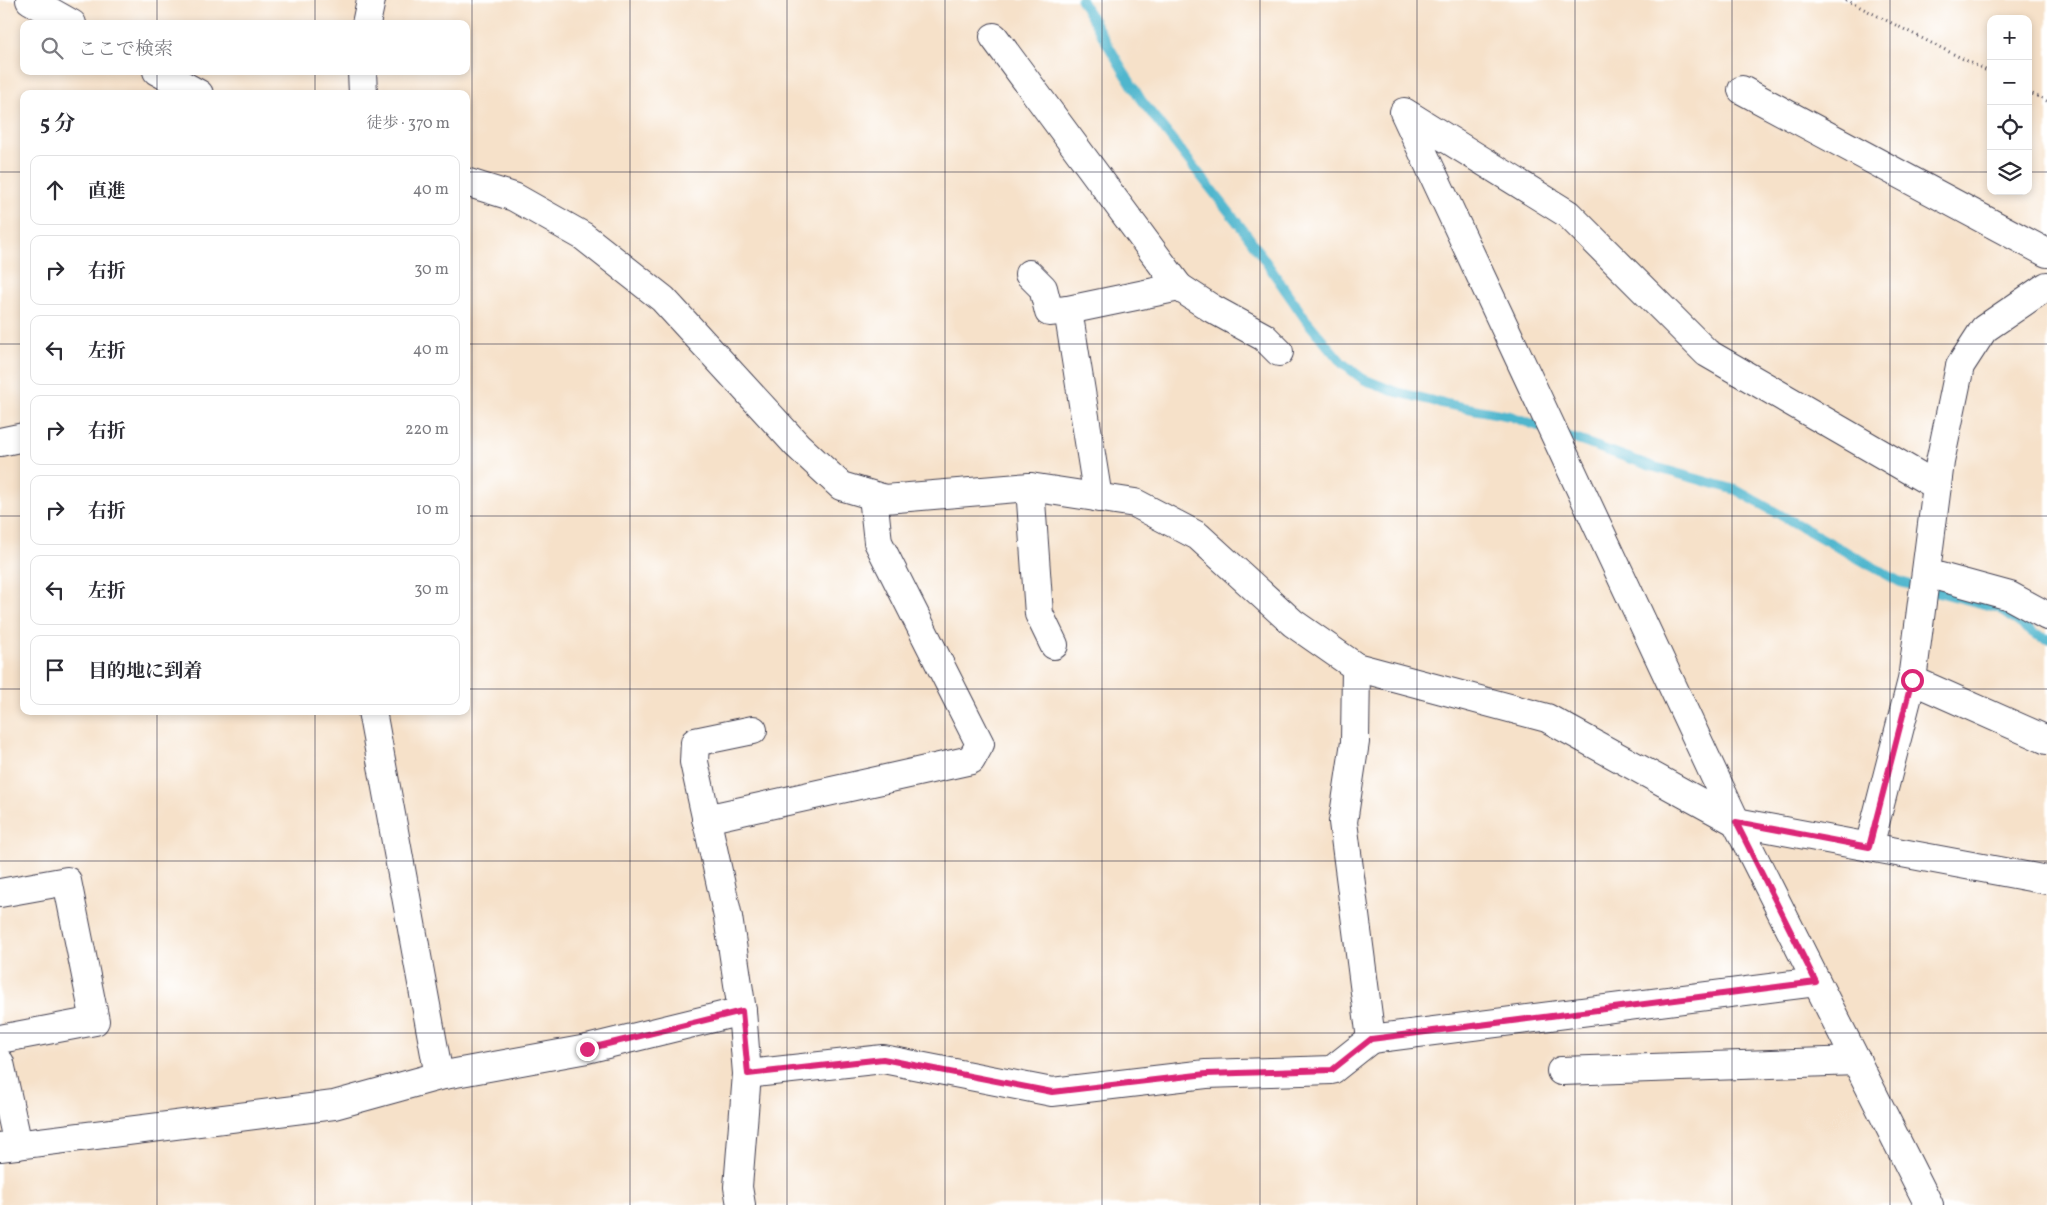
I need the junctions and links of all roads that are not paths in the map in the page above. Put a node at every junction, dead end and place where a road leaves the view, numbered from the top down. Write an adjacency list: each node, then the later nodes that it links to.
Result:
1 (30, 0): 3 (street)
2 (371, 0): 4 (street)
3 (65, 20)
4 (367, 20)
5 (994, 37): 15 (street)
6 (362, 75): 9 (street)
7 (164, 81): 8 (street)
8 (188, 90)
9 (362, 90)
10 (1742, 90): 12 (street)
11 (470, 183): 22 (street)
12 (2047, 253)
13 (1030, 274): 16 (street)
14 (2047, 286): 20 (street)
15 (1179, 287): 16 (street); 17 (street)
16 (1068, 310): 23 (street)
17 (1279, 352)
18 (20, 438): 19 (street)
19 (0, 442)
20 (1937, 486): 24 (street); 33 (street)
21 (1030, 487): 22 (street); 23 (street); 26 (street)
22 (873, 496): 32 (street)
23 (1098, 498): 27 (street)
24 (1926, 573): 25 (street); 28 (street)
25 (2047, 616)
26 (1054, 645)
27 (1356, 667): 33 (street); 40 (street)
28 (1912, 680): 31 (street); 34 (street)
29 (373, 715): 45 (street)
30 (753, 730): 32 (street)
31 (2047, 740)
32 (706, 819): 38 (street)
33 (1736, 822): 34 (street); 37 (street)
34 (1869, 847): 35 (street)
35 (2047, 880)
36 (0, 893): 39 (street)
37 (1816, 982): 40 (street); 41 (street)
38 (742, 1011): 44 (street); 45 (street)
39 (0, 1039)
40 (1371, 1039): 44 (street)
41 (1857, 1061): 43 (street); 48 (street)
42 (0, 1063): 46 (street)
43 (1561, 1071)
44 (748, 1074): 47 (street)
45 (439, 1076): 46 (street)
46 (9, 1146)
47 (741, 1205)
48 (1929, 1205)

